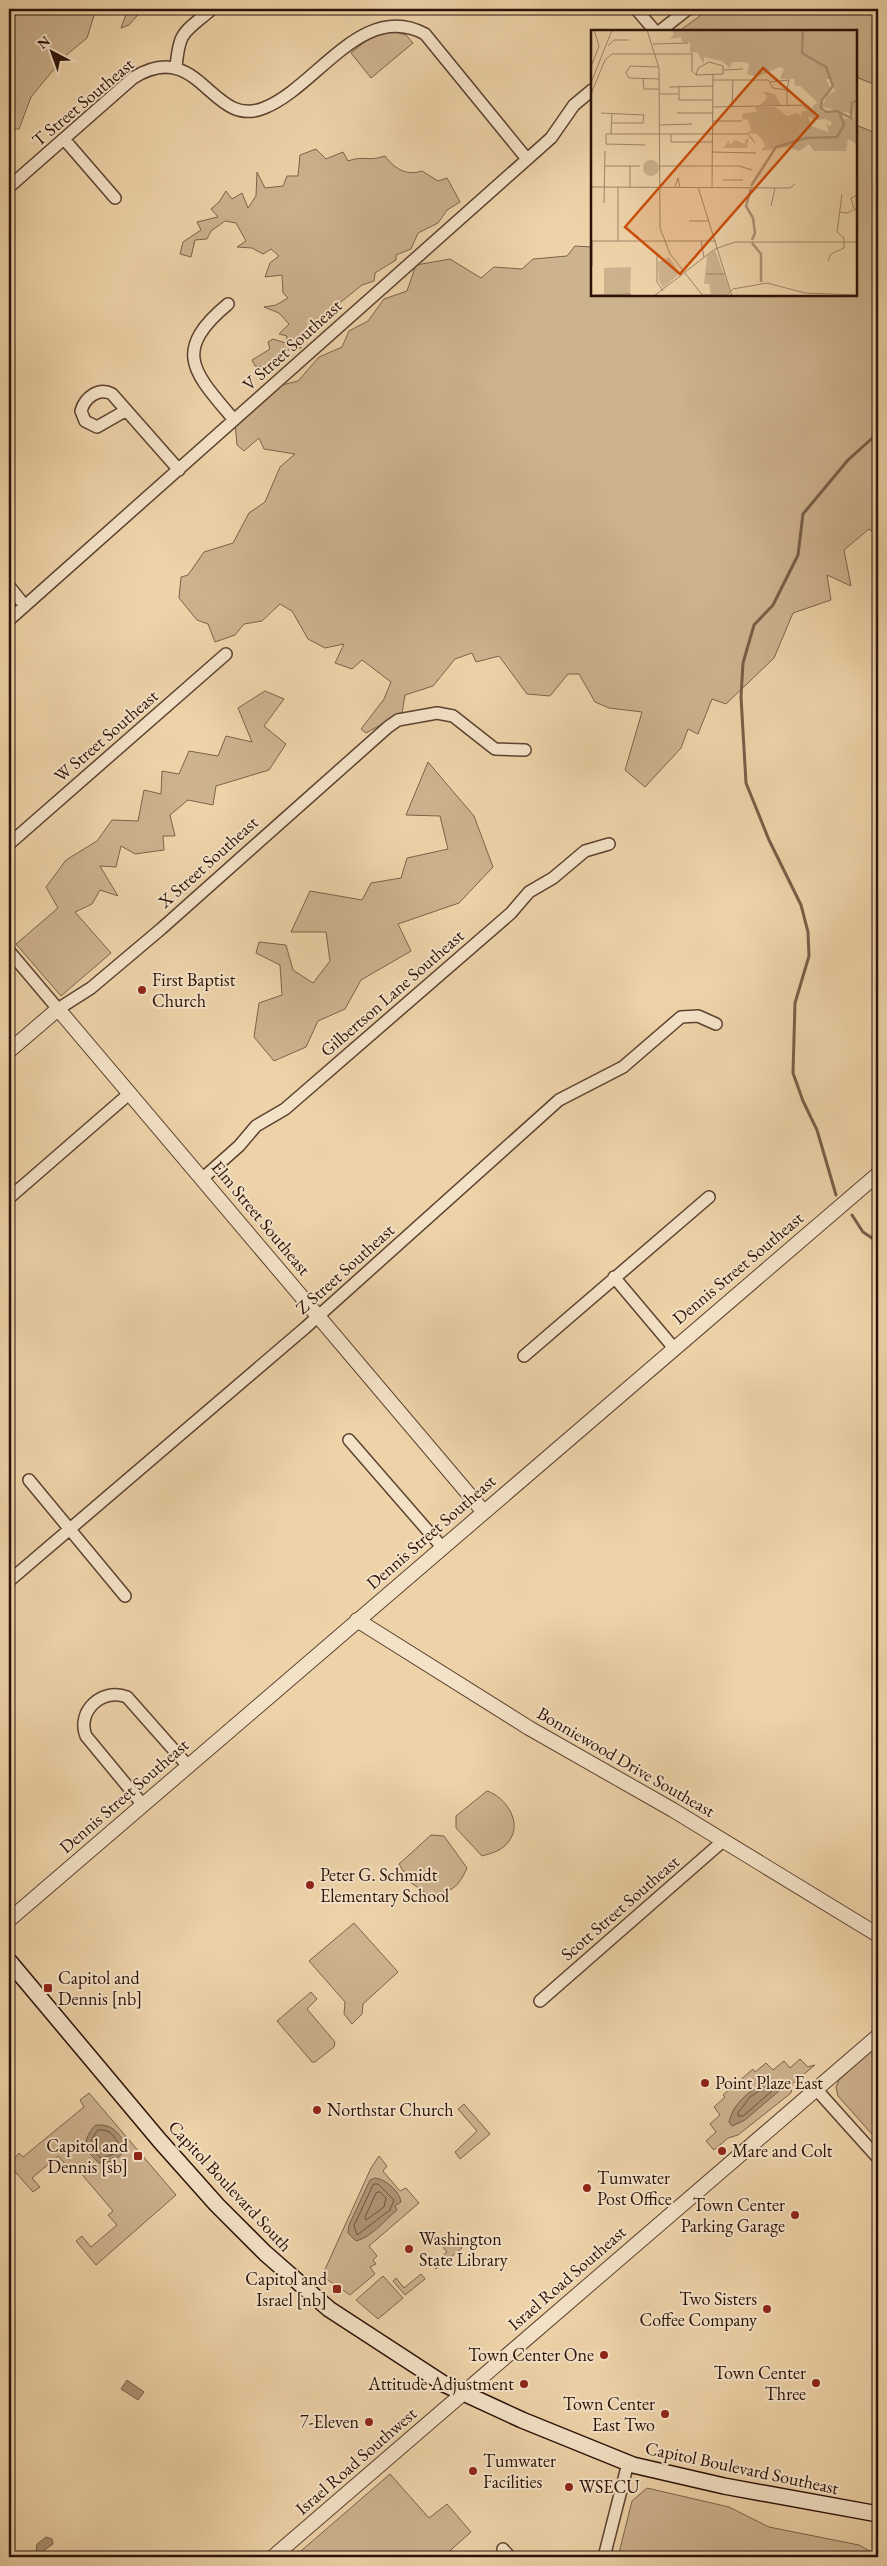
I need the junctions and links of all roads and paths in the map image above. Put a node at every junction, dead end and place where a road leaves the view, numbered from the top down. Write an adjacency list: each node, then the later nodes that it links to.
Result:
1 (212, 9): 6 (street)
2 (636, 9): 4 (street)
3 (688, 9): 5 (street)
4 (654, 30)
5 (661, 30)
6 (176, 68): 8 (street, T Street Southeast); 9 (street, T Street Southeast)
7 (591, 91): 9 (street, V Street Southeast)
8 (64, 139): 10 (street, T Street Southeast); 11 (street)
9 (527, 159): 14 (street, V Street Southeast)
10 (9, 187)
11 (115, 198)
12 (228, 304): 14 (street)
13 (125, 410): 15 (street)
14 (234, 420): 15 (street, V Street Southeast)
15 (179, 470): 17 (street, V Street Southeast)
16 (9, 586): 17 (street)
17 (25, 606): 18 (street, V Street Southeast)
18 (9, 620)
19 (226, 654): 21 (street, W Street Southeast)
20 (524, 750): 24 (street, X Street Southeast)
21 (9, 844)
22 (609, 844): 29 (street, Gilbertson Lane Southeast)
23 (9, 951): 24 (street, Elm Street Southeast)
24 (58, 1009): 26 (street, X Street Southeast); 27 (street, Elm Street Southeast)
25 (716, 1024): 33 (street, Z Street Southeast)
26 (9, 1051)
27 (130, 1093): 29 (street, Elm Street Southeast); 31 (street)
28 (878, 1174): 34 (street, Dennis Street Southeast)
29 (204, 1178): 33 (street, Elm Street Southeast)
30 (709, 1197): 32 (street)
31 (9, 1198)
32 (614, 1278): 34 (street); 35 (street)
33 (318, 1316): 38 (street, Elm Street Southeast); 39 (street, Z Street Southeast)
34 (673, 1348): 38 (street, Dennis Street Southeast)
35 (524, 1356)
36 (349, 1440): 40 (street)
37 (28, 1480): 39 (street)
38 (483, 1511): 40 (street, Dennis Street Southeast)
39 (70, 1531): 41 (street, Z Street Southeast); 42 (street)
40 (442, 1547): 43 (street, Dennis Street Southeast)
41 (9, 1581)
42 (125, 1596)
43 (357, 1620): 44 (street, Dennis Street Southeast); 46 (street, Bonniewood Drive Southeast)
44 (188, 1766): 45 (street, Dennis Street Southeast); 45 (street)
45 (143, 1805): 47 (street, Dennis Street Southeast)
46 (723, 1841): 48 (street, Bonniewood Drive Southeast); 50 (street, Scott Street Southeast)
47 (9, 1920)
48 (878, 1935)
49 (9, 1961): 54 (main road, Capitol Boulevard South)
50 (540, 2001)
51 (878, 2036): 52 (street, Israel Road Southeast)
52 (816, 2089): 53 (street); 54 (street, Israel Road Southeast)
53 (878, 2158)
54 (463, 2393): 55 (main road, Capitol Boulevard Southeast); 57 (street, Israel Road Southwest)
55 (628, 2463): 56 (main road, Capitol Boulevard Southeast); 58 (street)
56 (878, 2514)
57 (273, 2557)
58 (604, 2557)

